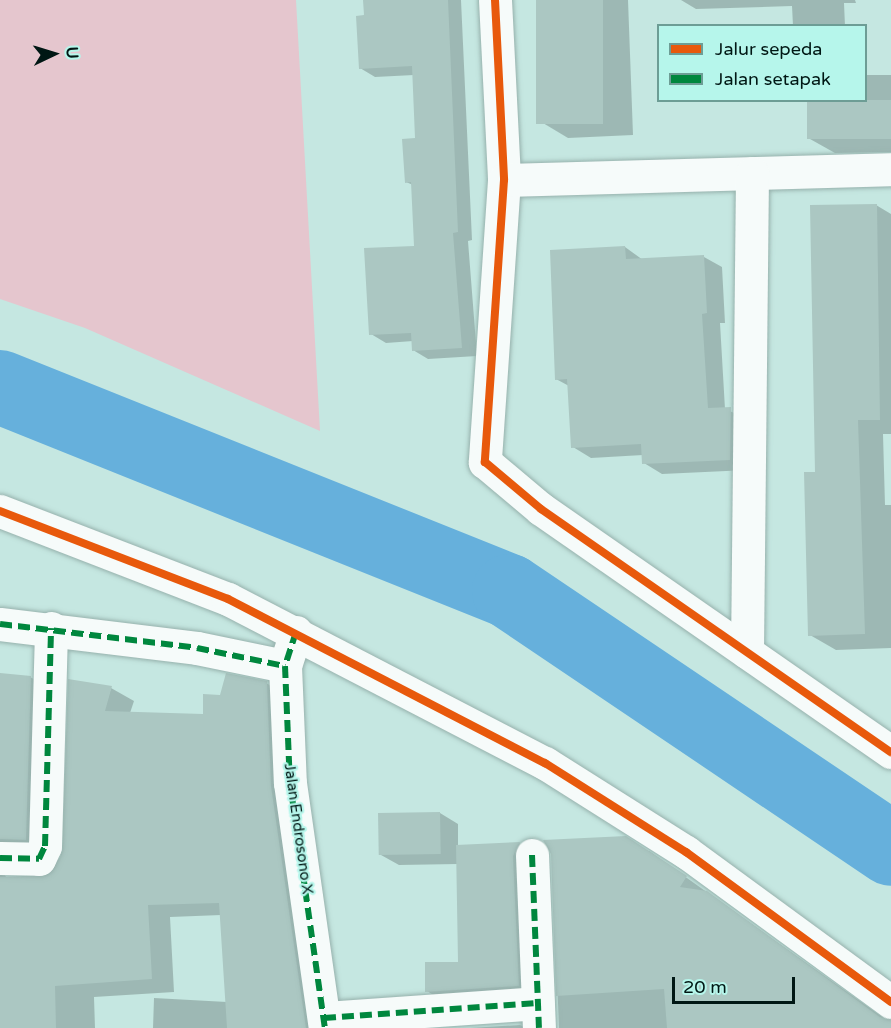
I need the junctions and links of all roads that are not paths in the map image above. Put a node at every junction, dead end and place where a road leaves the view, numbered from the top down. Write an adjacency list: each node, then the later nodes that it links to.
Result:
1 (495, 0): 4 (street)
2 (891, 169): 3 (street)
3 (752, 173): 4 (street); 9 (street)
4 (504, 180): 9 (street)
5 (0, 511): 8 (street)
6 (0, 624): 7 (street)
7 (51, 628): 10 (street); 13 (street)
8 (296, 632): 10 (street, Jalan Endrosono X); 14 (street)
9 (747, 652): 11 (street)
10 (285, 666): 16 (street, Jalan Endrosono X)
11 (891, 752)
12 (532, 855): 15 (street)
13 (0, 858)
14 (891, 1002)
15 (538, 1015): 16 (street)
16 (325, 1023)

